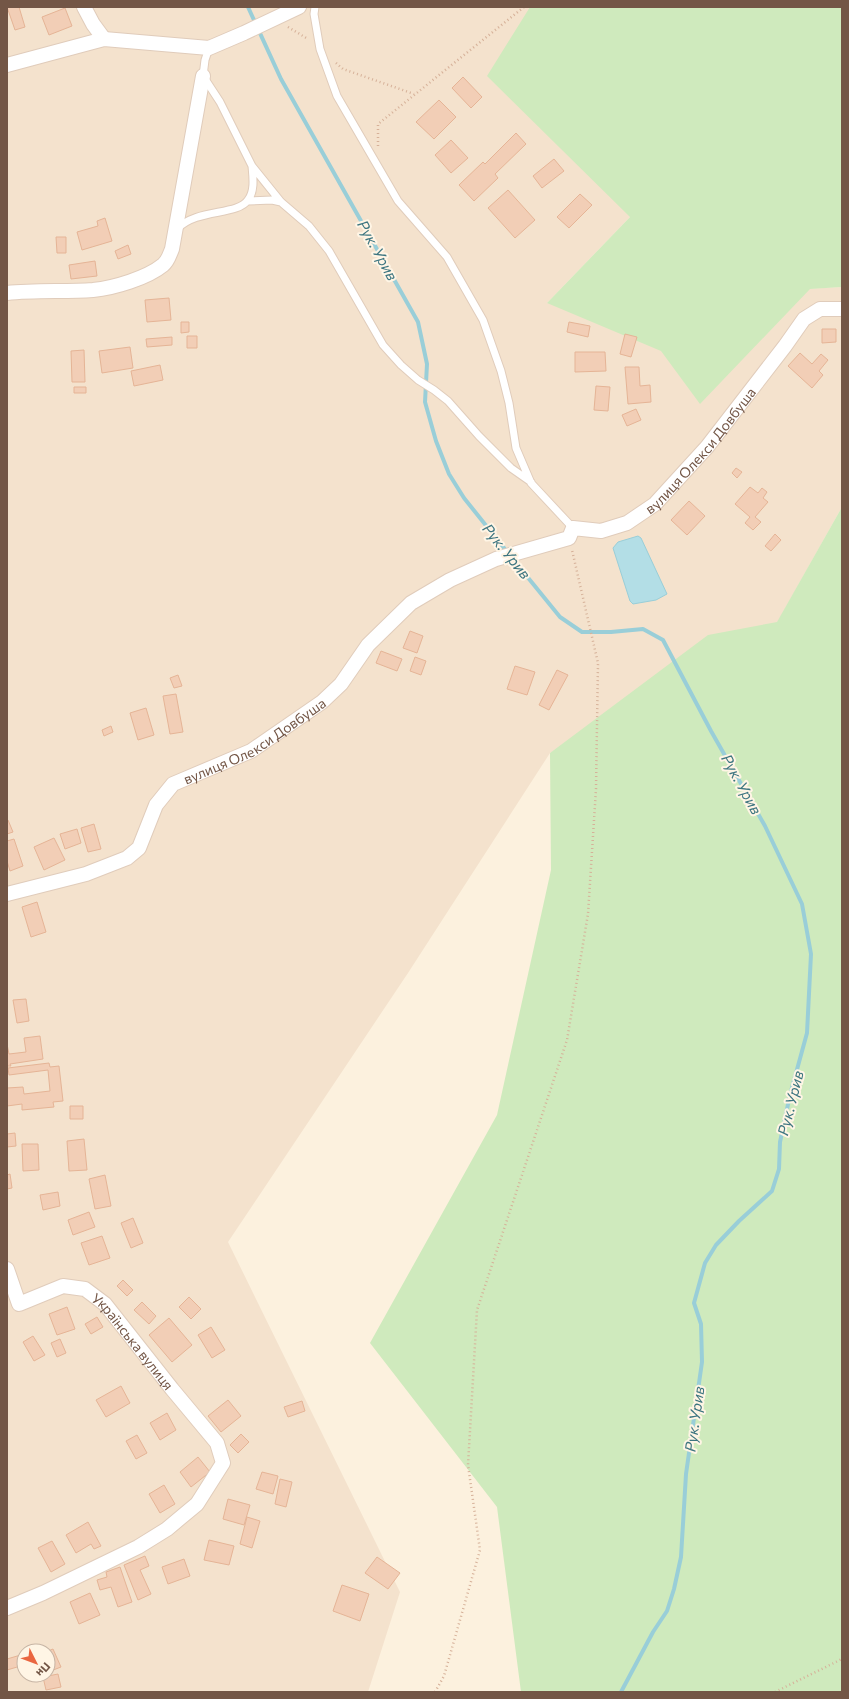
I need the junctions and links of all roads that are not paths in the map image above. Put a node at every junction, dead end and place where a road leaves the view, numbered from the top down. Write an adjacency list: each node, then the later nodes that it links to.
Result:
1 (84, 7): 4 (street)
2 (298, 7): 5 (street)
3 (315, 7): 14 (lane)
4 (104, 39): 5 (street); 6 (street)
5 (209, 48): 7 (lane)
6 (7, 65)
7 (203, 76): 8 (lane); 11 (street)
8 (252, 166): 9 (lane); 10 (lane)
9 (248, 201): 10 (lane); 11 (lane)
10 (281, 202): 14 (lane)
11 (175, 232): 12 (street)
12 (7, 293)
13 (842, 309): 15 (street, вулиця Олекси Довбуша)
14 (531, 483): 15 (lane)
15 (571, 533): 16 (street, вулиця Олекси Довбуша)
16 (7, 894)
17 (7, 1269): 18 (street, Українська вулиця)
18 (7, 1608)

